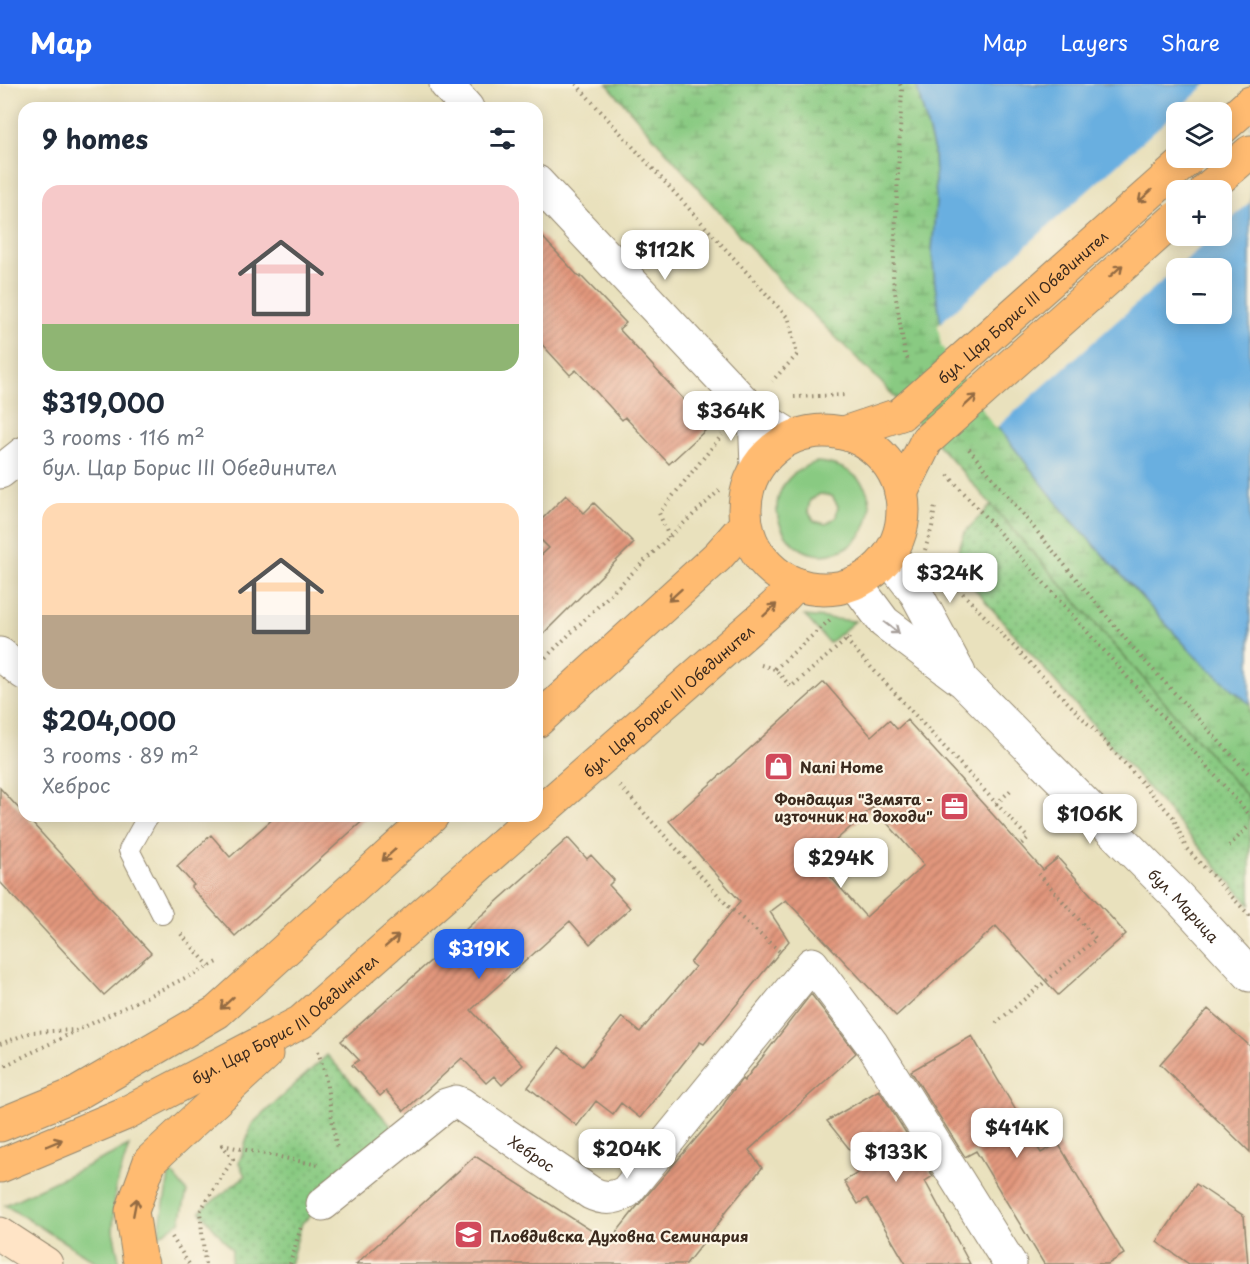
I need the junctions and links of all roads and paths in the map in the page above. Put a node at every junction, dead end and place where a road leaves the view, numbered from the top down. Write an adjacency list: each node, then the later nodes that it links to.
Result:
1 (900, 84): 9 (path)
2 (1250, 103): 3 (main road)
3 (1232, 119)
4 (1250, 152): 6 (main road)
5 (1178, 168): 13 (main road, бул. Цар Борис III Обединител, one-way to 13, bridge)
6 (1218, 180)
7 (543, 188): 12 (street)
8 (1166, 227): 21 (main road, бул. Цар Борис III Обединител, one-way to 8, bridge)
9 (912, 365)
10 (854, 396): 11 (path)
11 (786, 398)
12 (755, 414): 14 (street); 17 (street)
13 (844, 433): 14 (main road, бул. Цар Борис III Обединител); 21 (main road, бул. Цар Борис III Обединител)
14 (792, 437): 17 (main road, бул. Цар Борис III Обединител)
15 (964, 442): 36 (path)
16 (18, 458): 18 (street)
17 (757, 467): 23 (main road, бул. Цар Борис III Обединител)
18 (0, 472)
19 (946, 472): 41 (path)
20 (722, 488): 31 (path)
21 (901, 493): 24 (main road, бул. Цар Борис III Обединител)
22 (934, 496): 25 (path)
23 (746, 524): 27 (main road, бул. Цар Борис III Обединител); 35 (main road, one-way to 35)
24 (888, 557): 26 (main road, бул. Цар Борис III Обединител); 34 (street, бул. Марица)
25 (924, 561)
26 (855, 583): 27 (main road, бул. Цар Борис III Обединител); 34 (street, бул. Марица, one-way to 34)
27 (795, 584): 40 (main road, бул. Цар Борис III Обединител, one-way to 27)
28 (833, 617): 33 (path)
29 (846, 640): 39 (path)
30 (0, 654): 32 (street)
31 (543, 660)
32 (18, 668)
33 (775, 669)
34 (964, 682): 55 (street, бул. Марица)
35 (543, 716)
36 (1250, 775)
37 (615, 780): 54 (path)
38 (1013, 788): 39 (path)
39 (996, 804): 46 (path)
40 (543, 809)
41 (1250, 815)
42 (145, 822): 50 (lane)
43 (425, 822): 61 (main road, one-way to 61)
44 (529, 822): 58 (main road, бул. Цар Борис III Обединител, one-way to 44)
45 (1250, 825): 47 (path)
46 (1020, 845)
47 (1229, 846)
48 (1207, 872): 51 (path)
49 (1039, 874): 56 (path)
50 (162, 914): 53 (path)
51 (1250, 916)
52 (227, 958): 53 (path)
53 (210, 967): 57 (path)
54 (808, 969): 67 (street, Хеброс); 74 (street)
55 (1250, 975)
56 (996, 1023)
57 (80, 1030): 59 (path); 60 (path)
58 (308, 1034): 64 (path); 65 (main road, бул. Цар Борис III Обединител, one-way to 58); 71 (main road, one-way to 58)
59 (0, 1044)
60 (0, 1068)
61 (0, 1125)
62 (228, 1135): 63 (path)
63 (222, 1145): 66 (path); 73 (path)
64 (337, 1158)
65 (0, 1166)
66 (323, 1166)
67 (323, 1204)
68 (169, 1232): 72 (path)
69 (0, 1234): 70 (main road)
70 (46, 1264)
71 (142, 1264)
72 (189, 1264)
73 (205, 1264)
74 (1010, 1264)

